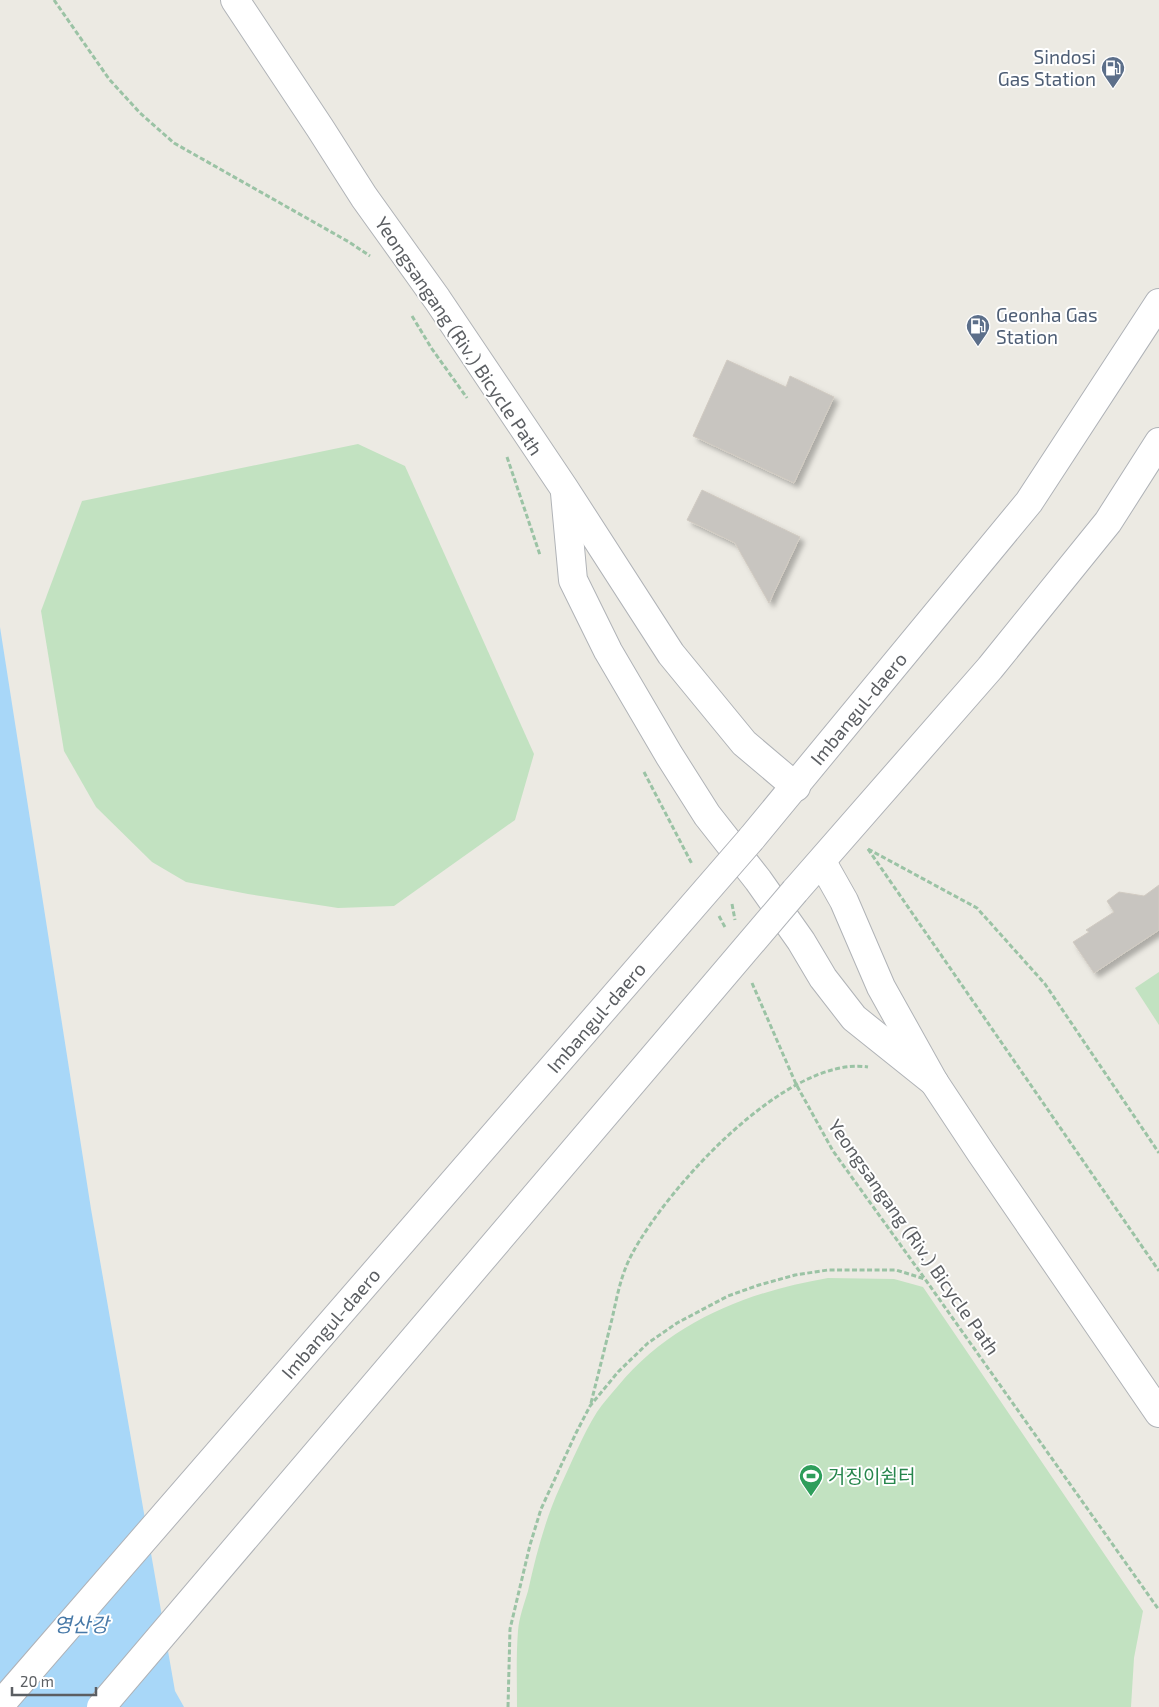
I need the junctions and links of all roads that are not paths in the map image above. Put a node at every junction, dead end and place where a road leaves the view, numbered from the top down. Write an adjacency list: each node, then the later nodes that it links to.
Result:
1 (234, 0): 4 (main road)
2 (1159, 303): 5 (main road, Imbangul-daero)
3 (1159, 442): 6 (main road)
4 (564, 488): 5 (main road); 7 (main road)
5 (796, 787): 9 (main road, Imbangul-daero, bridge)
6 (822, 862): 7 (main road); 10 (main road, bridge)
7 (934, 1082): 8 (main road)
8 (1159, 1413)
9 (0, 1705)
10 (102, 1707)

